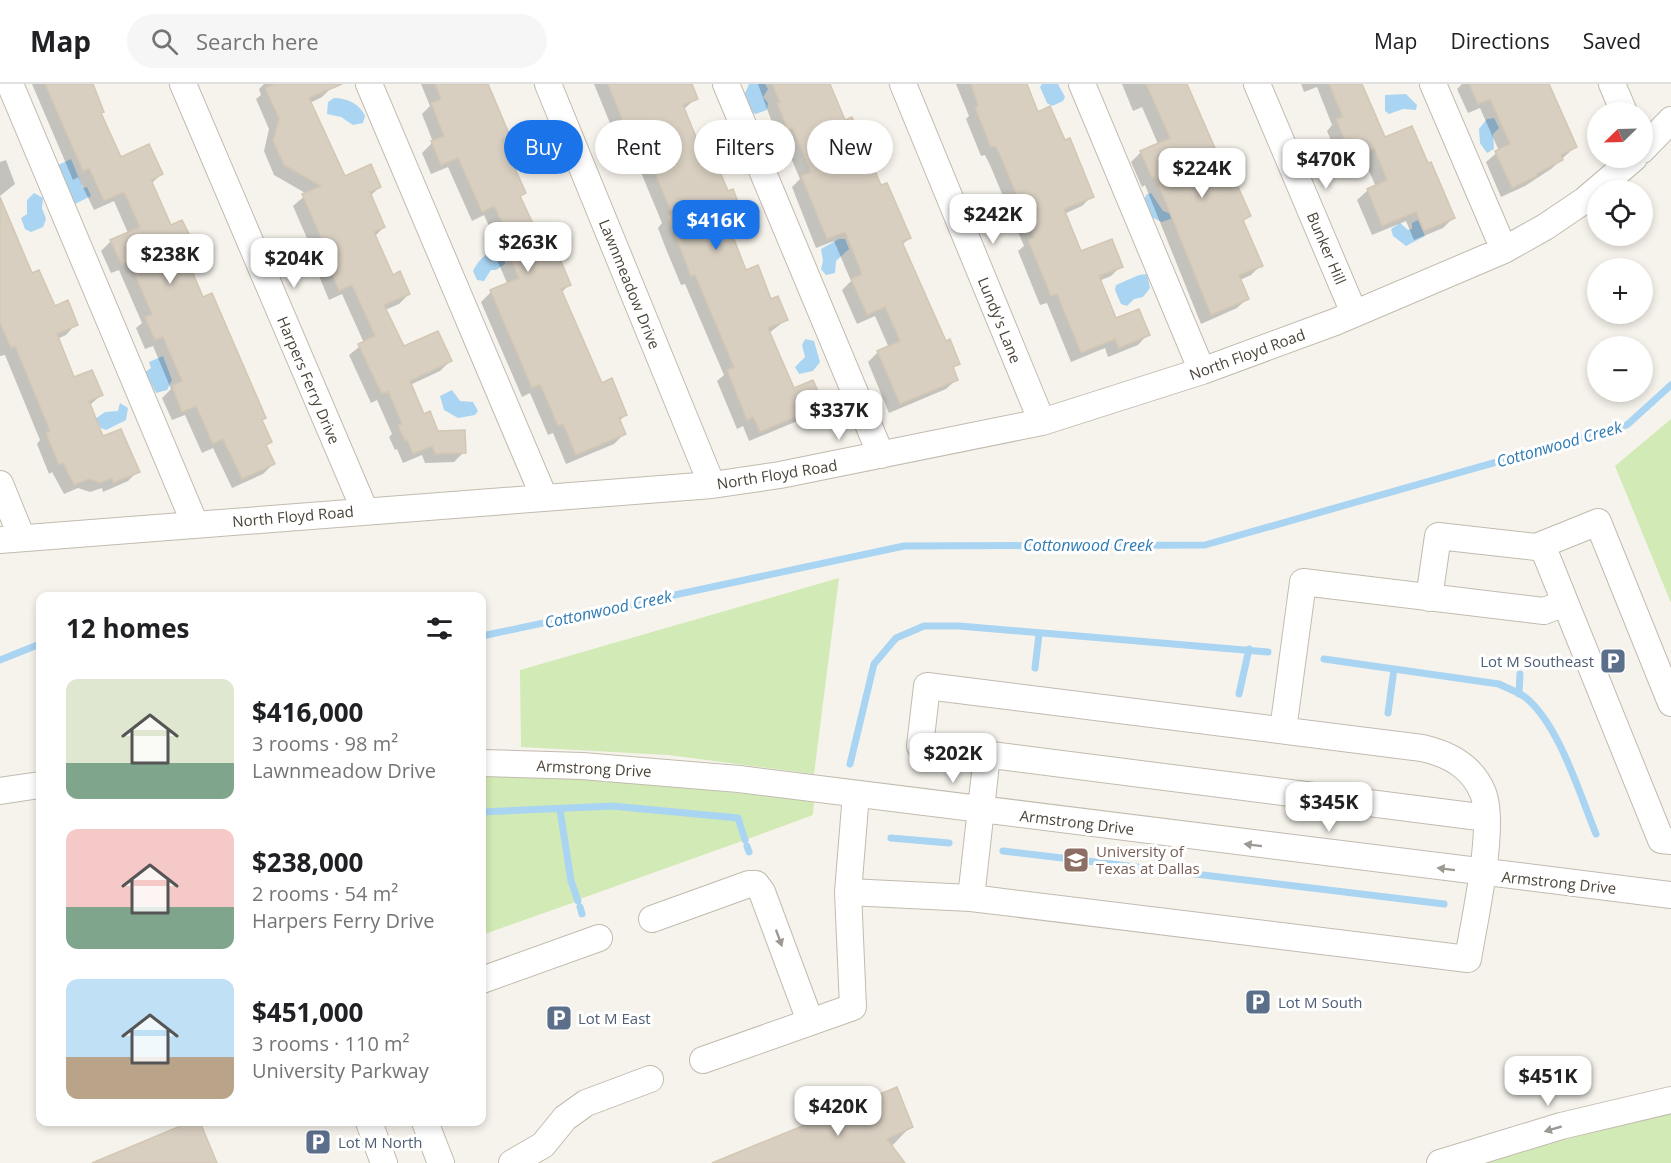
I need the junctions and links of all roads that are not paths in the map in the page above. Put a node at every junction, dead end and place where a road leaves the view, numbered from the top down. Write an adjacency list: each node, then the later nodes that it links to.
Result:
1 (10, 84): 24 (street)
2 (183, 84): 23 (street, Harpers Ferry Drive)
3 (369, 84): 22 (street)
4 (548, 84): 21 (street, Lawnmeadow Drive)
5 (726, 84): 19 (street)
6 (903, 84): 18 (street, Lundy's Lane)
7 (1082, 84): 17 (street)
8 (1257, 84): 16 (street, Bunker Hill)
9 (1433, 84): 15 (street)
10 (1612, 84): 11 (street)
11 (1620, 102)
12 (1671, 120): 13 (street, North Floyd Road)
13 (1653, 137)
14 (1620, 168): 15 (street, North Floyd Road)
15 (1504, 250): 16 (street, North Floyd Road)
16 (1354, 313): 17 (street, North Floyd Road)
17 (1202, 371): 18 (street, North Floyd Road)
18 (1042, 422): 19 (street, North Floyd Road)
19 (881, 455): 21 (street, North Floyd Road)
20 (0, 484): 25 (street)
21 (712, 485): 22 (street, North Floyd Road)
22 (544, 497): 23 (street, North Floyd Road)
23 (365, 511): 24 (street, North Floyd Road)
24 (195, 524): 25 (street, North Floyd Road)
25 (11, 539)
26 (1542, 545): 27 (street); 28 (street); 29 (street)
27 (1429, 598): 28 (street); 30 (street)
28 (1565, 603): 38 (street)
29 (1671, 703)
30 (1283, 730): 31 (street); 37 (street)
31 (987, 755): 36 (street); 37 (street)
32 (486, 763): 35 (street, Armstrong Drive)
33 (36, 786): 34 (street)
34 (0, 791)
35 (856, 794): 36 (street, Armstrong Drive); 40 (street)
36 (982, 809): 39 (street, Armstrong Drive, one-way to 36); 42 (street)
37 (1487, 818): 39 (street)
38 (1671, 841)
39 (1481, 873): 41 (street, Armstrong Drive); 42 (street)
40 (848, 892): 42 (street); 46 (street)
41 (1671, 895)
42 (971, 898)
43 (652, 919): 46 (street, one-way to 46)
44 (599, 938): 45 (street)
45 (486, 979)
46 (810, 1021): 47 (street)
47 (703, 1060)
48 (650, 1079): 54 (street)
49 (1671, 1100): 55 (street, one-way to 55)
50 (370, 1126): 52 (street)
51 (427, 1126): 53 (street)
52 (384, 1163)
53 (441, 1163)
54 (512, 1163)
55 (1440, 1163)

